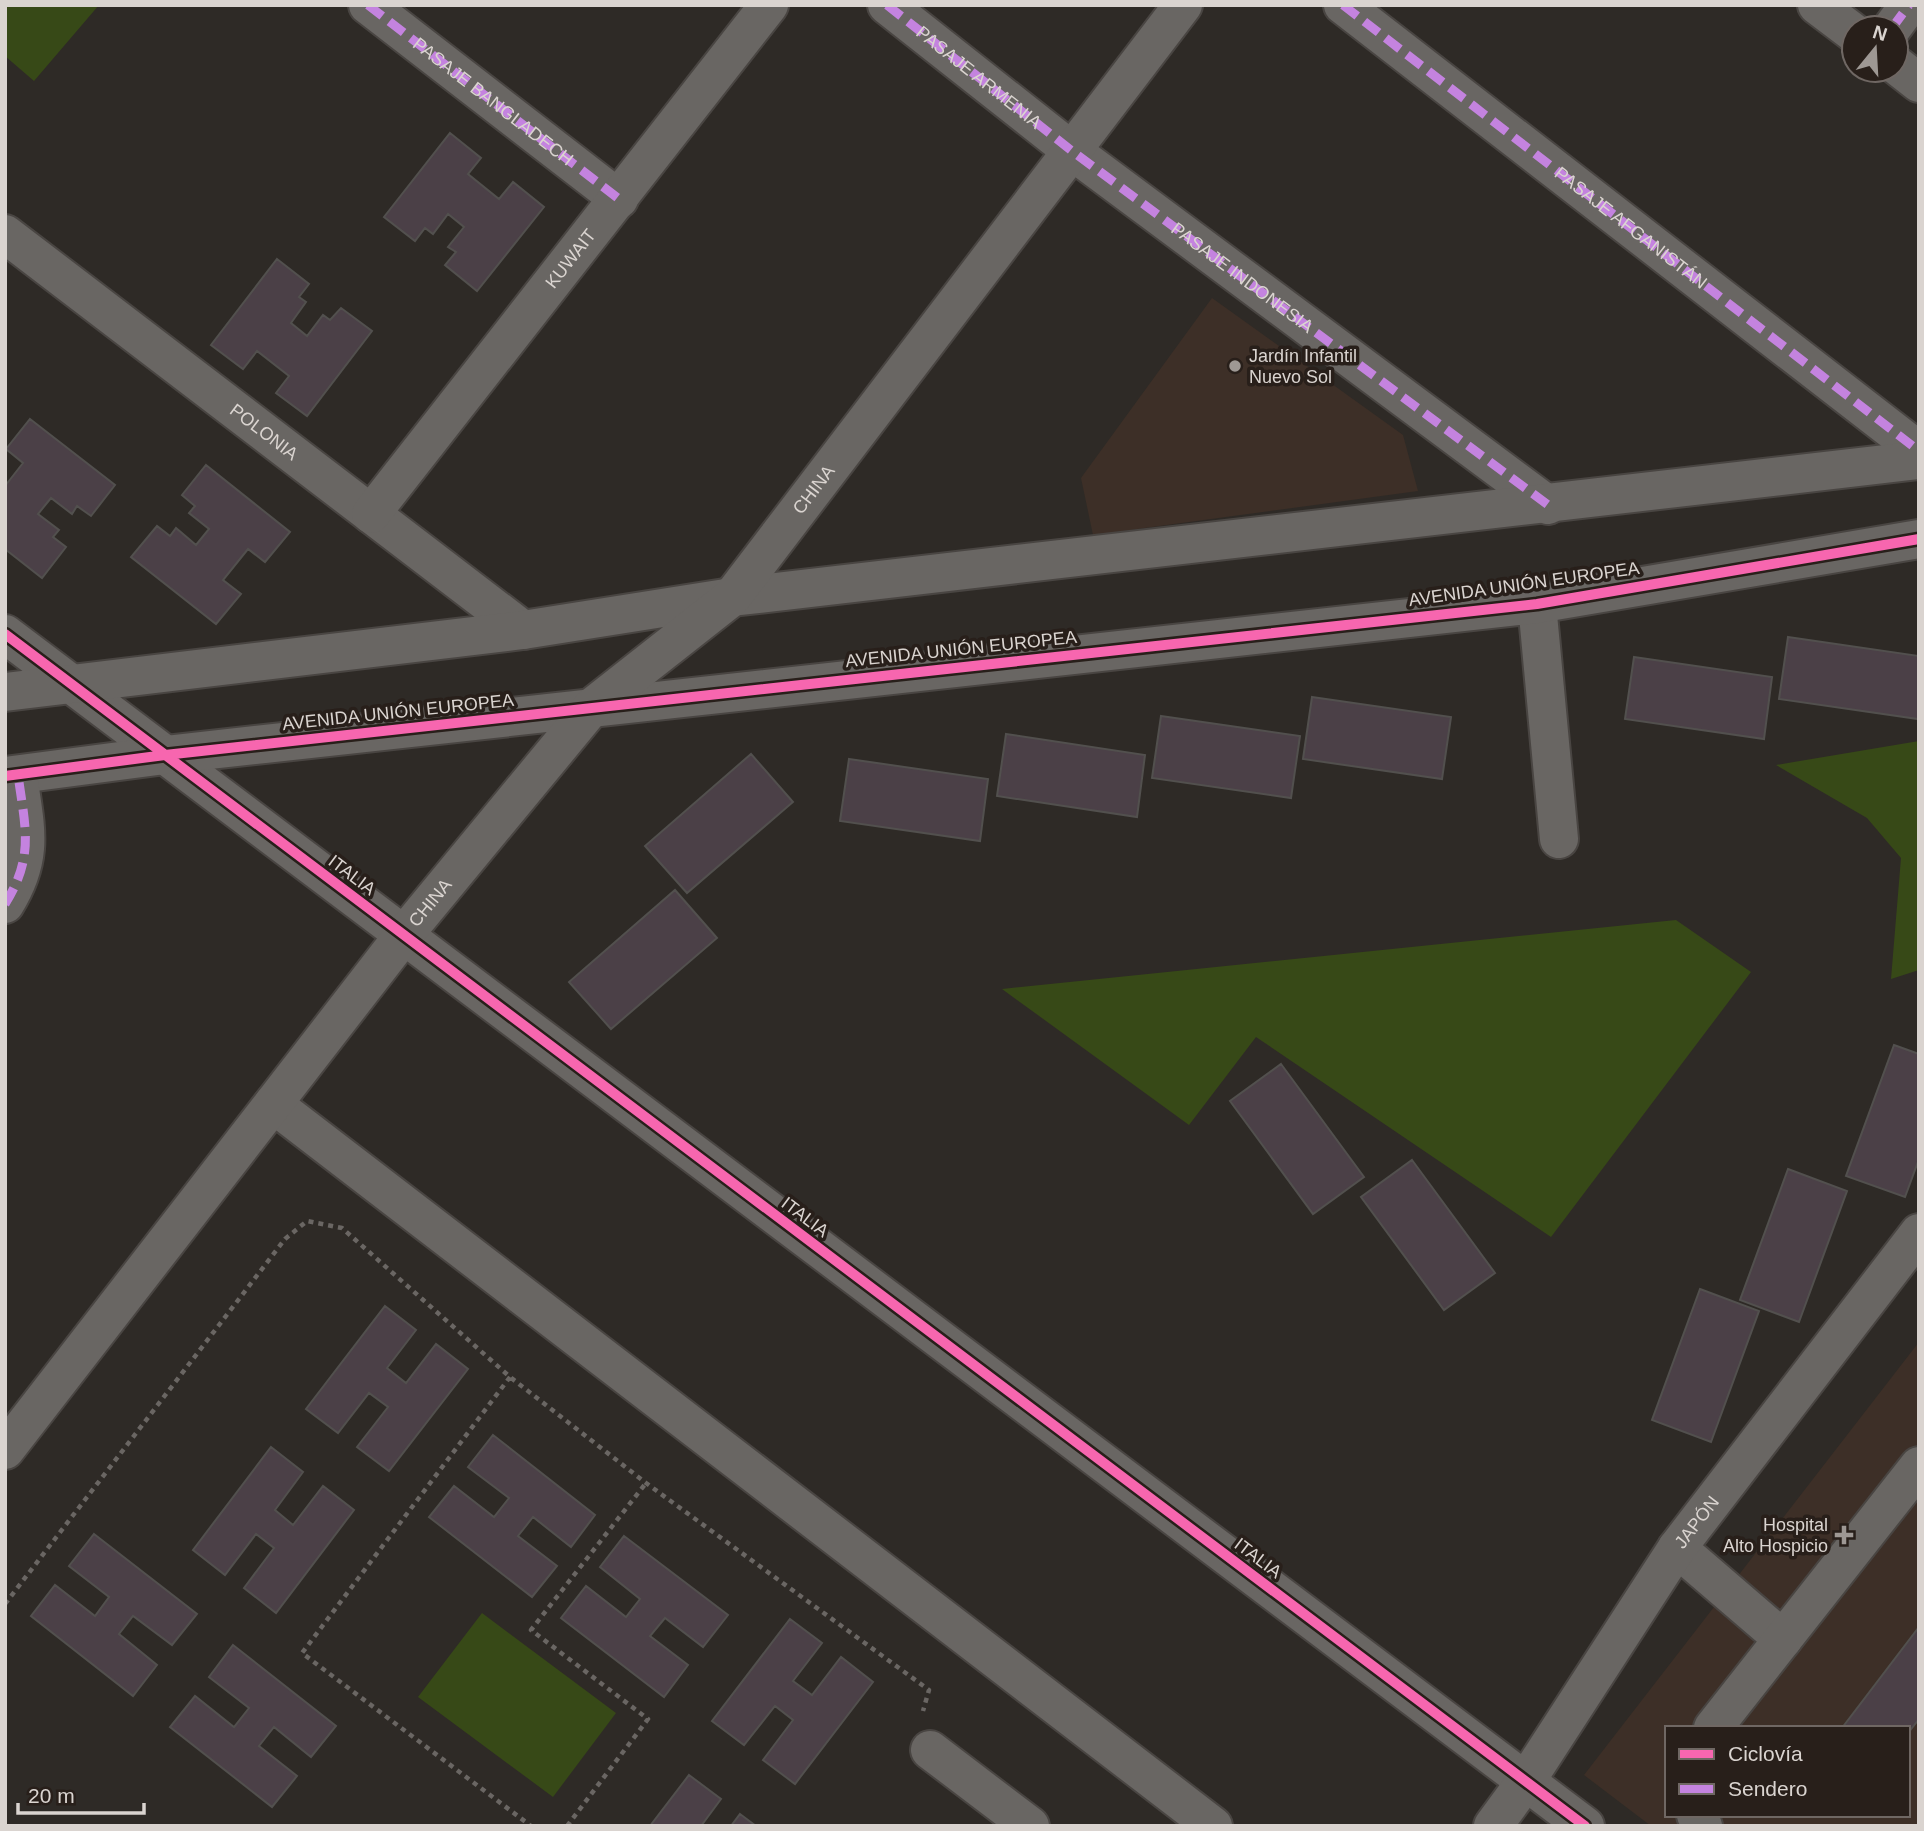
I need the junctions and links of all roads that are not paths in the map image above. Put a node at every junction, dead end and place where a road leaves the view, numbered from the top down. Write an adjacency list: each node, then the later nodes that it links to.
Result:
1 (368, 5): 9 (street, PASAJE BANGLADECH)
2 (769, 5): 9 (street, KUWAIT)
3 (887, 5): 8 (street, PASAJE ARMENIA)
4 (1183, 5): 8 (street, CHINA)
5 (1343, 5): 11 (street, PASAJE AFGANISTÁN)
6 (1817, 5): 7 (street)
7 (1840, 22)
8 (1072, 151): 13 (street, PASAJE INDONESIA); 16 (street, CHINA)
9 (619, 199): 14 (street, KUWAIT)
10 (5, 234): 14 (street, POLONIA)
11 (1919, 451)
12 (1919, 460): 13 (street)
13 (1548, 505): 16 (street)
14 (371, 514): 18 (street, POLONIA)
15 (1919, 539): 17 (street, AVENIDA UNIÓN EUROPEA)
16 (732, 597): 18 (street); 22 (street, CHINA)
17 (1537, 604): 22 (street, AVENIDA UNIÓN EUROPEA); 25 (street)
18 (523, 630): 20 (street)
19 (5, 634): 20 (street, ITALIA)
20 (71, 684): 21 (street); 23 (street, ITALIA)
21 (5, 692)
22 (591, 708): 23 (street, AVENIDA UNIÓN EUROPEA); 27 (street, CHINA)
23 (165, 755): 24 (street, AVENIDA UNIÓN EUROPEA); 27 (street, ITALIA)
24 (12, 776): 26 (street)
25 (1559, 839)
26 (5, 904)
27 (402, 936): 28 (street, CHINA); 36 (street, ITALIA)
28 (273, 1104): 30 (street, CHINA); 38 (street)
29 (1919, 1233): 32 (street, JAPÓN)
30 (5, 1450)
31 (1918, 1469): 33 (street)
32 (1677, 1548): 33 (street); 36 (street, JAPÓN)
33 (1783, 1639): 34 (street)
34 (1715, 1726)
35 (930, 1750): 37 (street)
36 (1526, 1781): 39 (street, JAPÓN); 40 (street, ITALIA)
37 (1030, 1826)
38 (1213, 1826)
39 (1493, 1826)
40 (1585, 1826)

